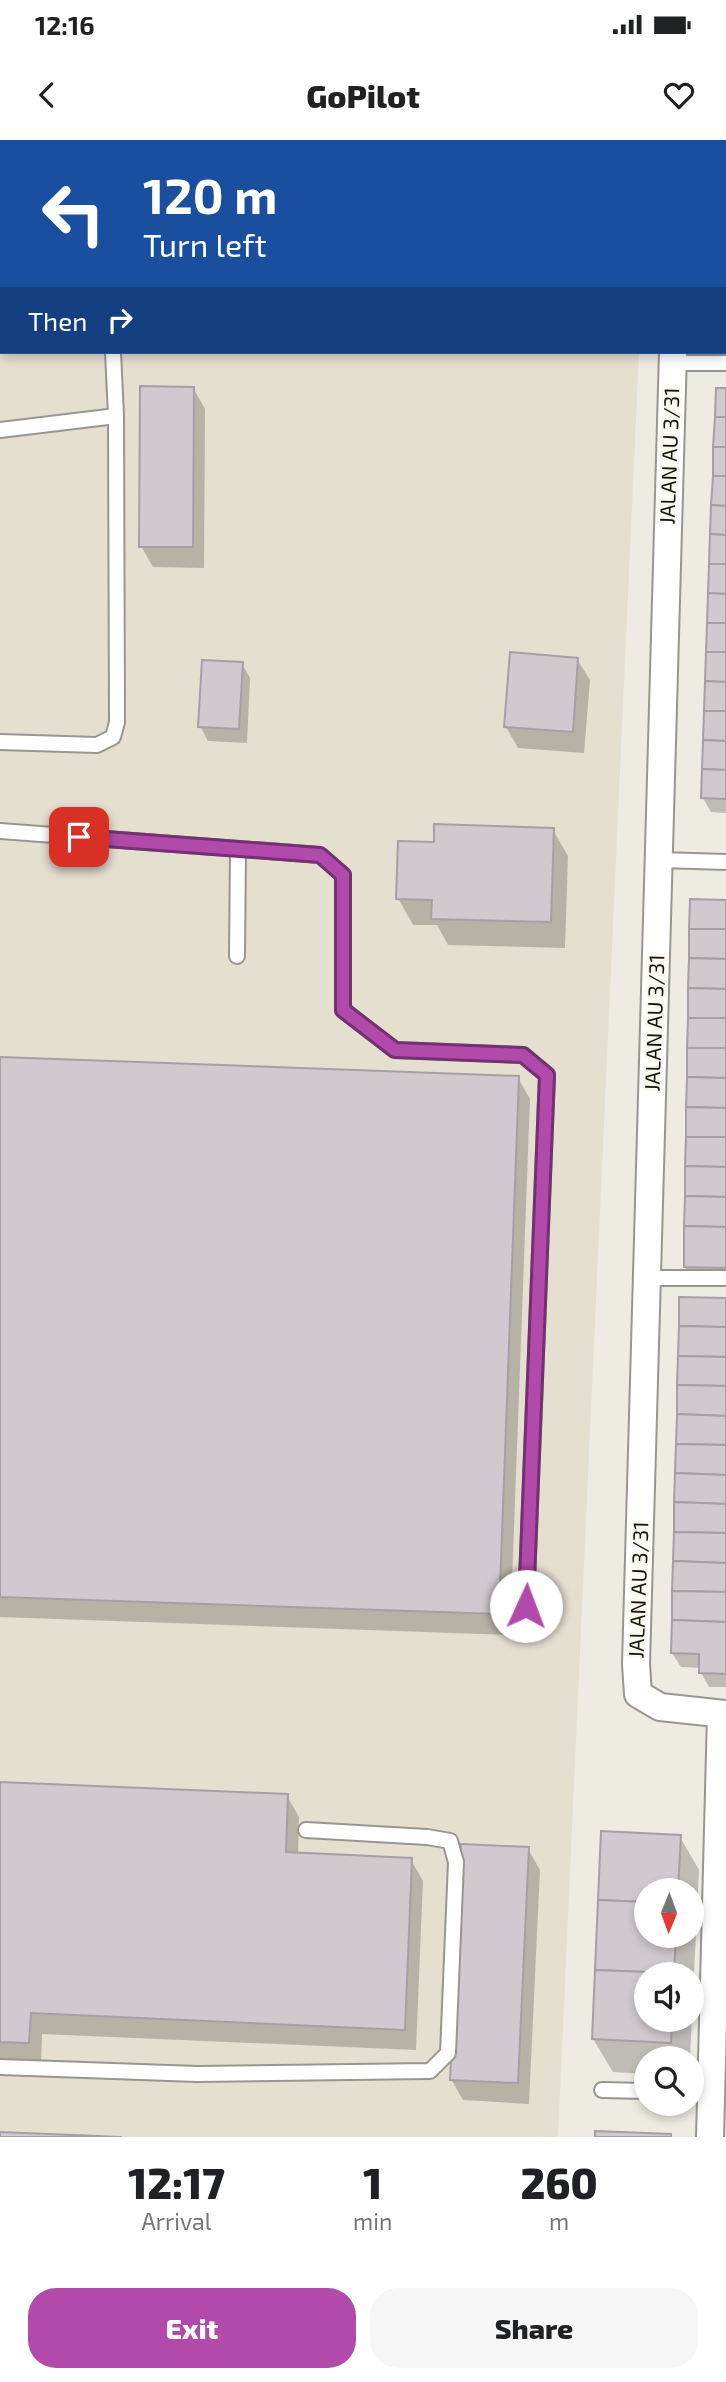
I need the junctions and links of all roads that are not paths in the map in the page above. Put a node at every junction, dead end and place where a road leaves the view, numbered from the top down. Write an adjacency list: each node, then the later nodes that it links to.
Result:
1 (113, 354): 4 (lane)
2 (673, 357): 3 (lane); 9 (street, JALAN AU 3/31)
3 (726, 363)
4 (116, 416): 5 (lane); 6 (lane)
5 (0, 430)
6 (0, 742)
7 (0, 831): 8 (lane)
8 (238, 849): 11 (lane); 14 (lane)
9 (660, 860): 10 (lane); 12 (street, JALAN AU 3/31)
10 (726, 862)
11 (237, 956)
12 (648, 1278): 13 (lane); 15 (street, JALAN AU 3/31)
13 (726, 1278)
14 (526, 1606)
15 (724, 1714): 17 (street)
16 (306, 1830): 18 (lane)
17 (720, 1964): 19 (street)
18 (0, 2067)
19 (704, 2073)
20 (602, 2090): 21 (lane)
21 (634, 2091)
22 (704, 2108): 23 (street)
23 (710, 2137)

